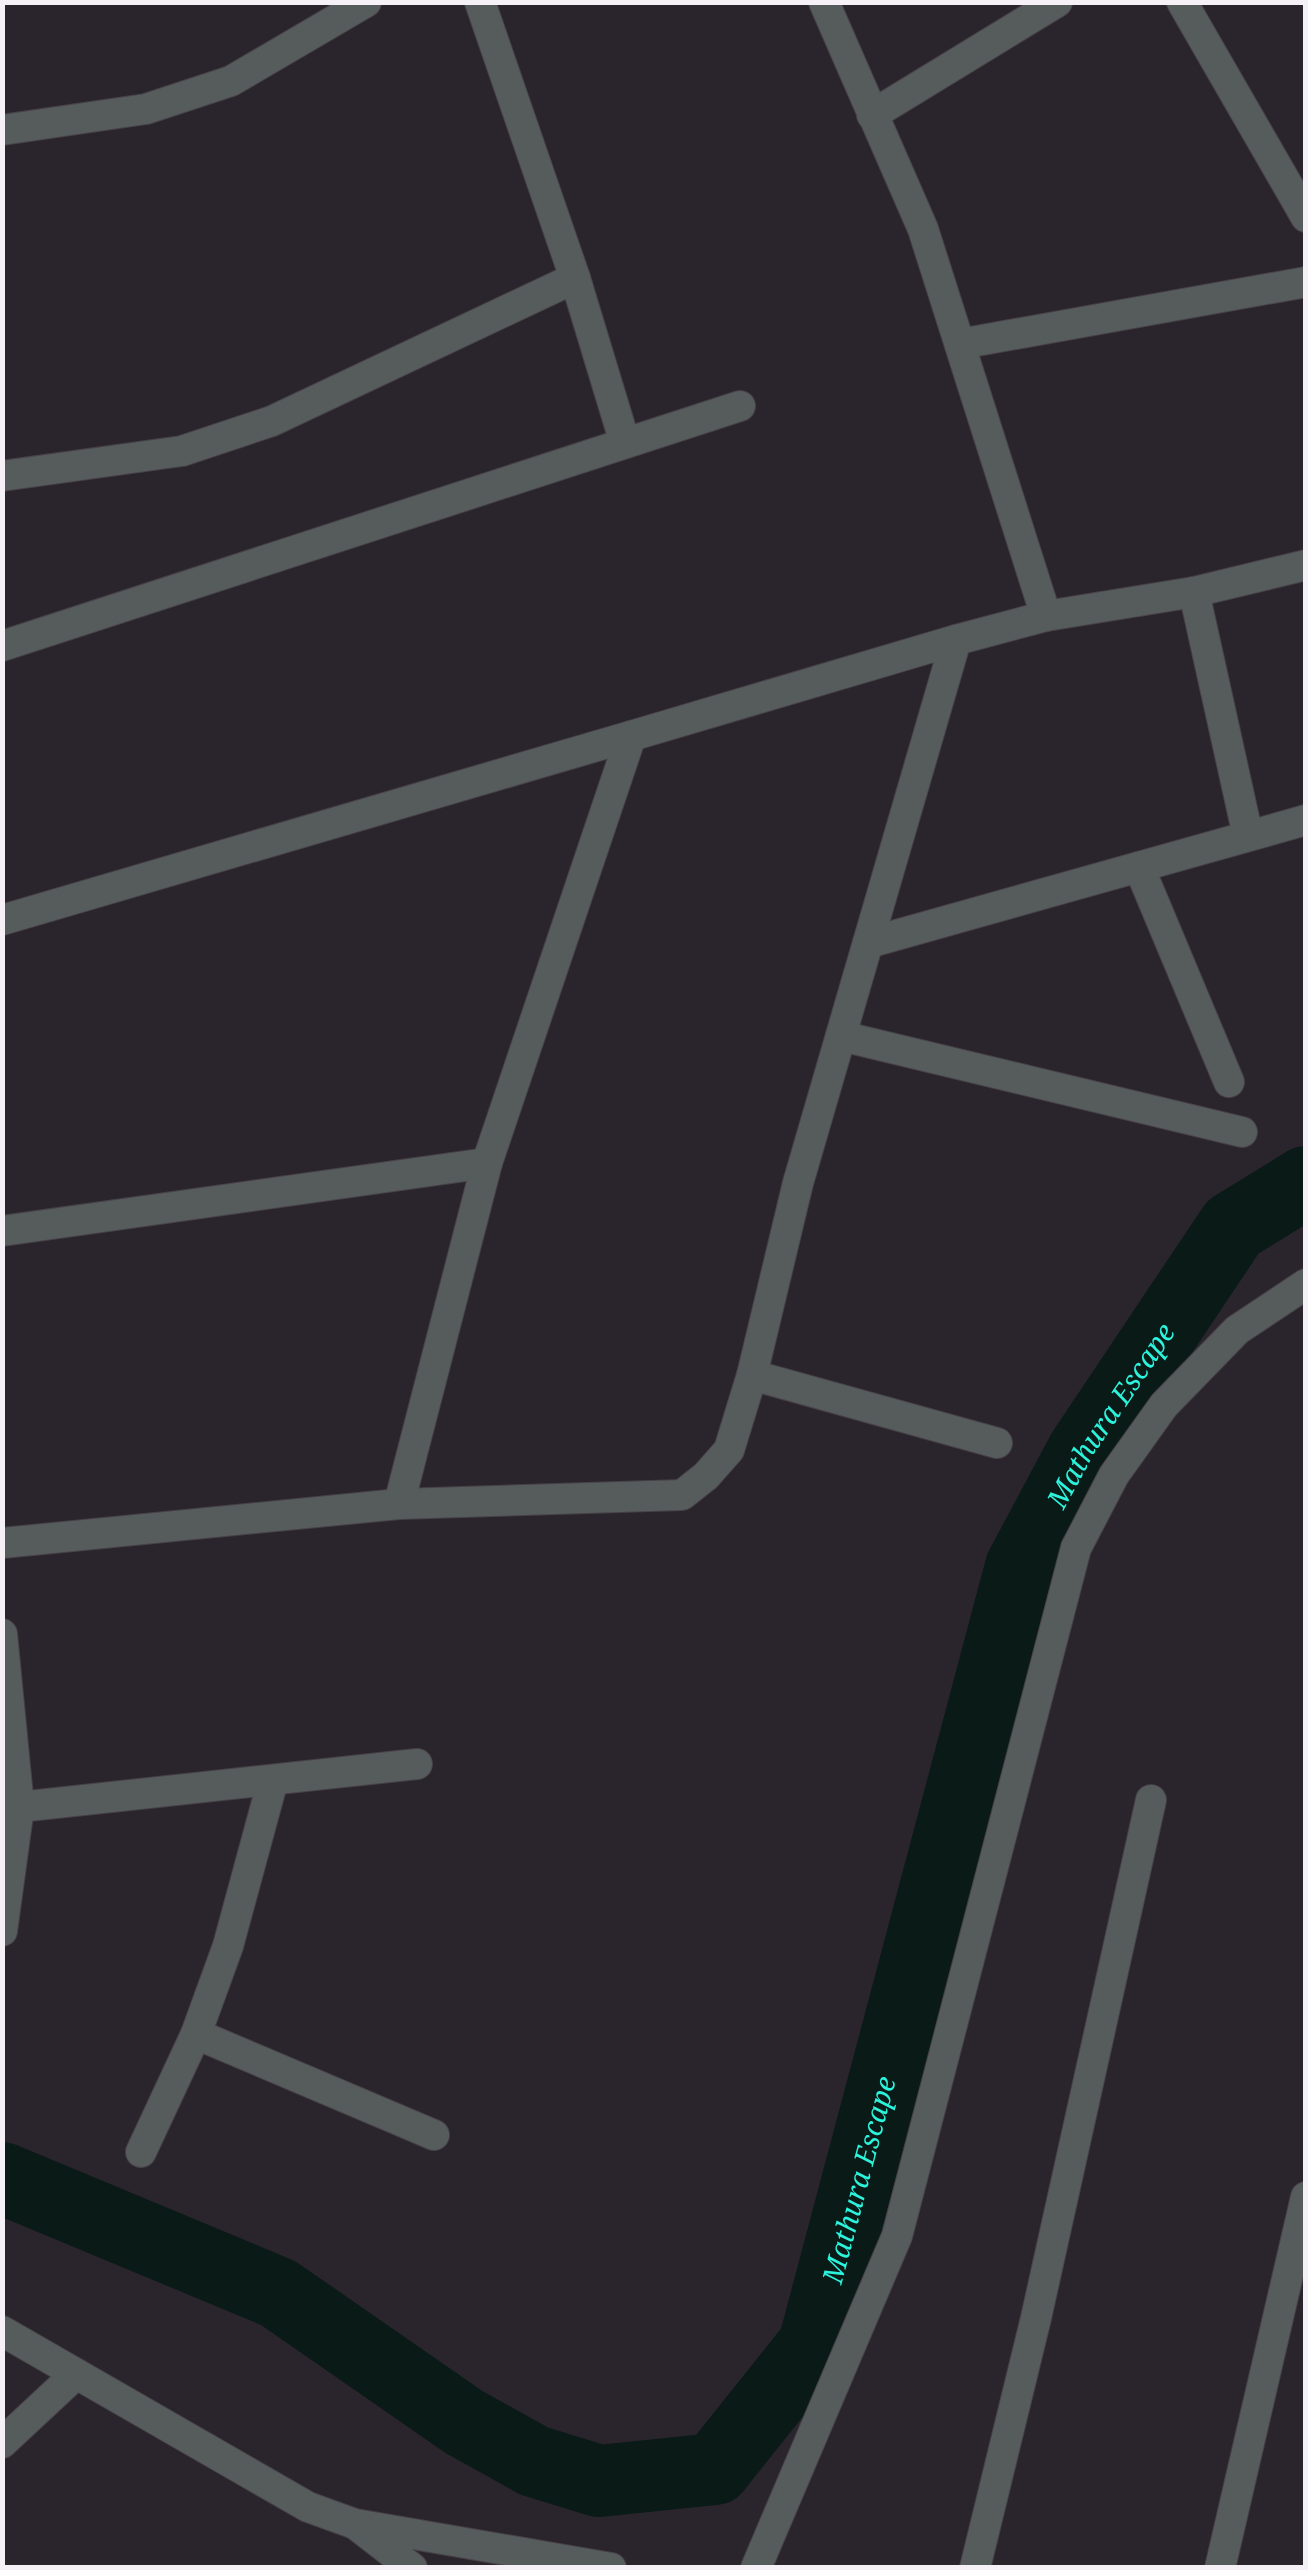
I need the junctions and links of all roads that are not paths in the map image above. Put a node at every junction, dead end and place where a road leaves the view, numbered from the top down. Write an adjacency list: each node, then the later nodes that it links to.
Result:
1 (366, 2): 7 (street)
2 (480, 2): 9 (street)
3 (824, 2): 6 (street)
4 (1057, 2): 6 (street)
5 (1182, 2): 8 (street)
6 (872, 116): 11 (street)
7 (3, 129)
8 (1306, 217)
9 (575, 278): 13 (street); 14 (street)
10 (1306, 282): 11 (street)
11 (960, 344): 17 (street)
12 (740, 406): 13 (street)
13 (624, 443): 19 (street)
14 (2, 476)
15 (1306, 565): 16 (street)
16 (1194, 592): 17 (street); 22 (street)
17 (1046, 616): 18 (street)
18 (956, 640): 20 (street); 25 (street)
19 (2, 646)
20 (631, 736): 24 (street); 29 (street)
21 (1306, 820): 22 (street)
22 (1248, 836): 23 (street)
23 (1139, 867): 25 (street); 27 (street)
24 (2, 920)
25 (868, 944): 26 (street)
26 (841, 1036): 28 (street); 32 (street)
27 (1228, 1082)
28 (1242, 1132)
29 (487, 1163): 30 (street); 34 (street)
30 (2, 1230)
31 (1306, 1284): 53 (street)
32 (752, 1375): 33 (street); 34 (street)
33 (998, 1443)
34 (399, 1504): 35 (street)
35 (2, 1543)
36 (2, 1634): 40 (street)
37 (417, 1764): 38 (street)
38 (273, 1780): 40 (street); 42 (street)
39 (1151, 1800): 54 (street)
40 (18, 1807): 41 (street)
41 (2, 1931)
42 (196, 2034): 43 (street); 44 (street)
43 (434, 2135)
44 (141, 2152)
45 (1306, 2197): 46 (street)
46 (1299, 2263): 55 (street)
47 (2, 2331): 48 (street)
48 (76, 2374): 49 (street); 50 (street)
49 (2, 2443)
50 (355, 2524): 51 (street); 52 (street)
51 (412, 2568)
52 (611, 2568)
53 (756, 2568)
54 (975, 2568)
55 (1220, 2568)

